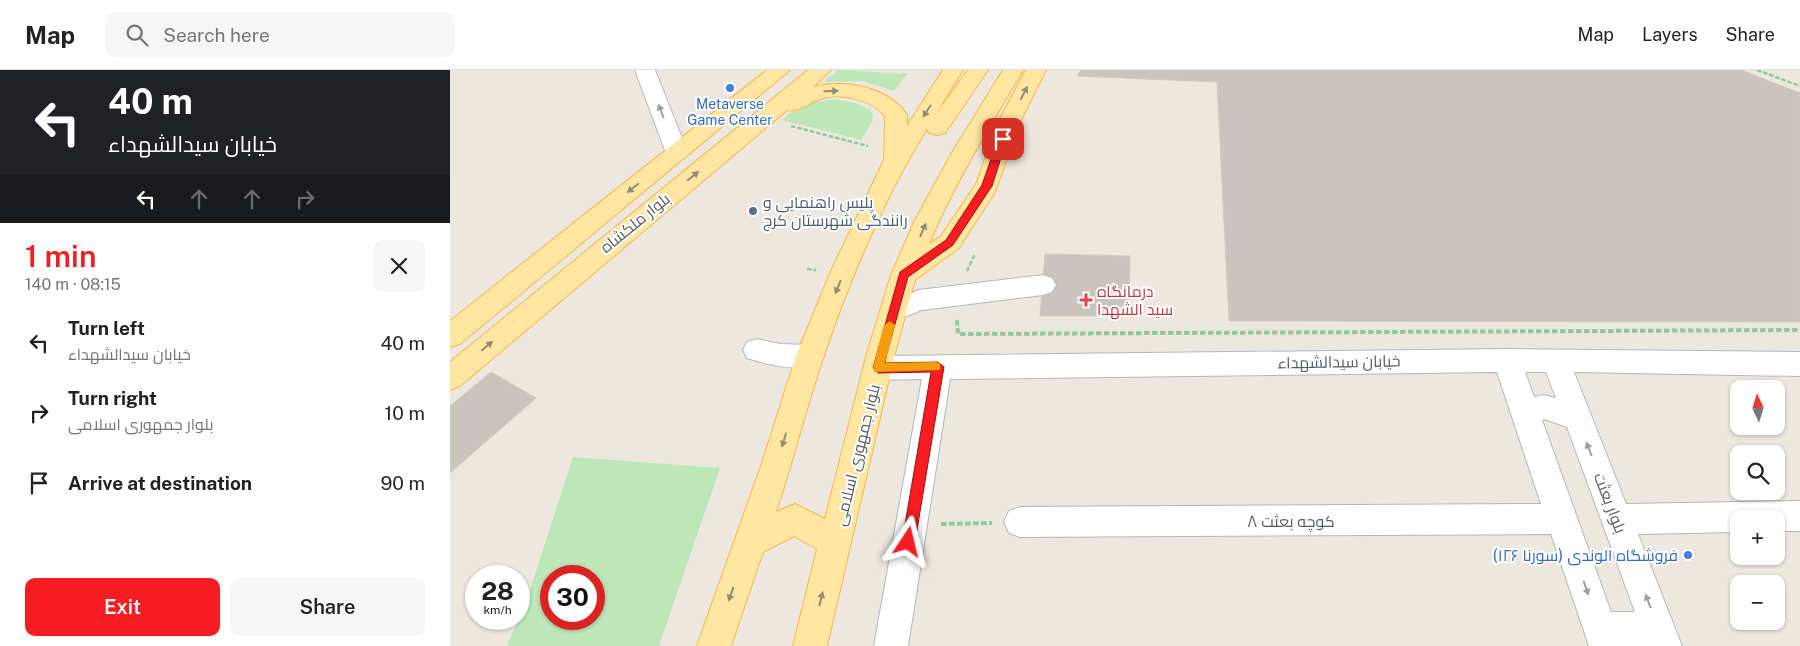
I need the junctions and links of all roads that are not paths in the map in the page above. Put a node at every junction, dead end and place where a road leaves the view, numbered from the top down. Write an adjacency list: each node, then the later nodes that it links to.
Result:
1 (645, 70): 9 (street, one-way to 1)
2 (780, 70): 9 (main road, بلوار ملکشاه)
3 (821, 70): 8 (main road, بلوار ملکشاه)
4 (953, 70): 10 (main road, one-way to 10)
5 (978, 70): 11 (main road)
6 (1013, 70): 12 (main road, بلوار جمهوری اسلامی, one-way to 6)
7 (1036, 70): 12 (main road, one-way to 7)
8 (778, 119): 10 (main road, one-way to 10); 15 (main road, بلوار ملکشاه, one-way to 8)
9 (677, 153): 14 (main road, بلوار ملکشاه, one-way to 14)
10 (895, 161): 11 (main road)
11 (851, 256): 19 (main road, one-way to 19)
12 (904, 275): 16 (main road, بلوار جمهوری اسلامی)
13 (1043, 284): 16 (street)
14 (513, 285): 15 (main road); 17 (main road, بلوار ملکشاه)
15 (553, 291): 25 (main road, بلوار ملکشاه, one-way to 15)
16 (894, 311): 24 (main road, بلوار جمهوری اسلامی)
17 (450, 336)
18 (758, 350): 19 (street)
19 (810, 356): 32 (main road, one-way to 32)
20 (1507, 360): 21 (street, خیابان سیدالشهداء); 23 (street, خیابان سیدالشهداء); 26 (street)
21 (1556, 361): 22 (street, خیابان سیدالشهداء); 27 (street, بلوار بعثت)
22 (1800, 364)
23 (938, 367): 24 (street, خیابان سیدالشهداء); 38 (street)
24 (878, 368): 33 (main road, بلوار جمهوری اسلامی)
25 (450, 378)
26 (1527, 418): 27 (street); 29 (street)
27 (1578, 418): 30 (street, بلوار بعثت, one-way to 27)
28 (1800, 516): 30 (street)
29 (1562, 519): 31 (street, کوچه بعثت ۸); 35 (street, one-way to 35)
30 (1616, 519): 34 (street, بلوار بعثت, one-way to 30)
31 (1020, 522)
32 (749, 542): 33 (main road); 36 (main road, one-way to 36)
33 (835, 542): 37 (main road, بلوار جمهوری اسلامی, one-way to 33)
34 (1662, 637): 35 (street)
35 (1603, 638)
36 (714, 646)
37 (810, 646)
38 (891, 646)

